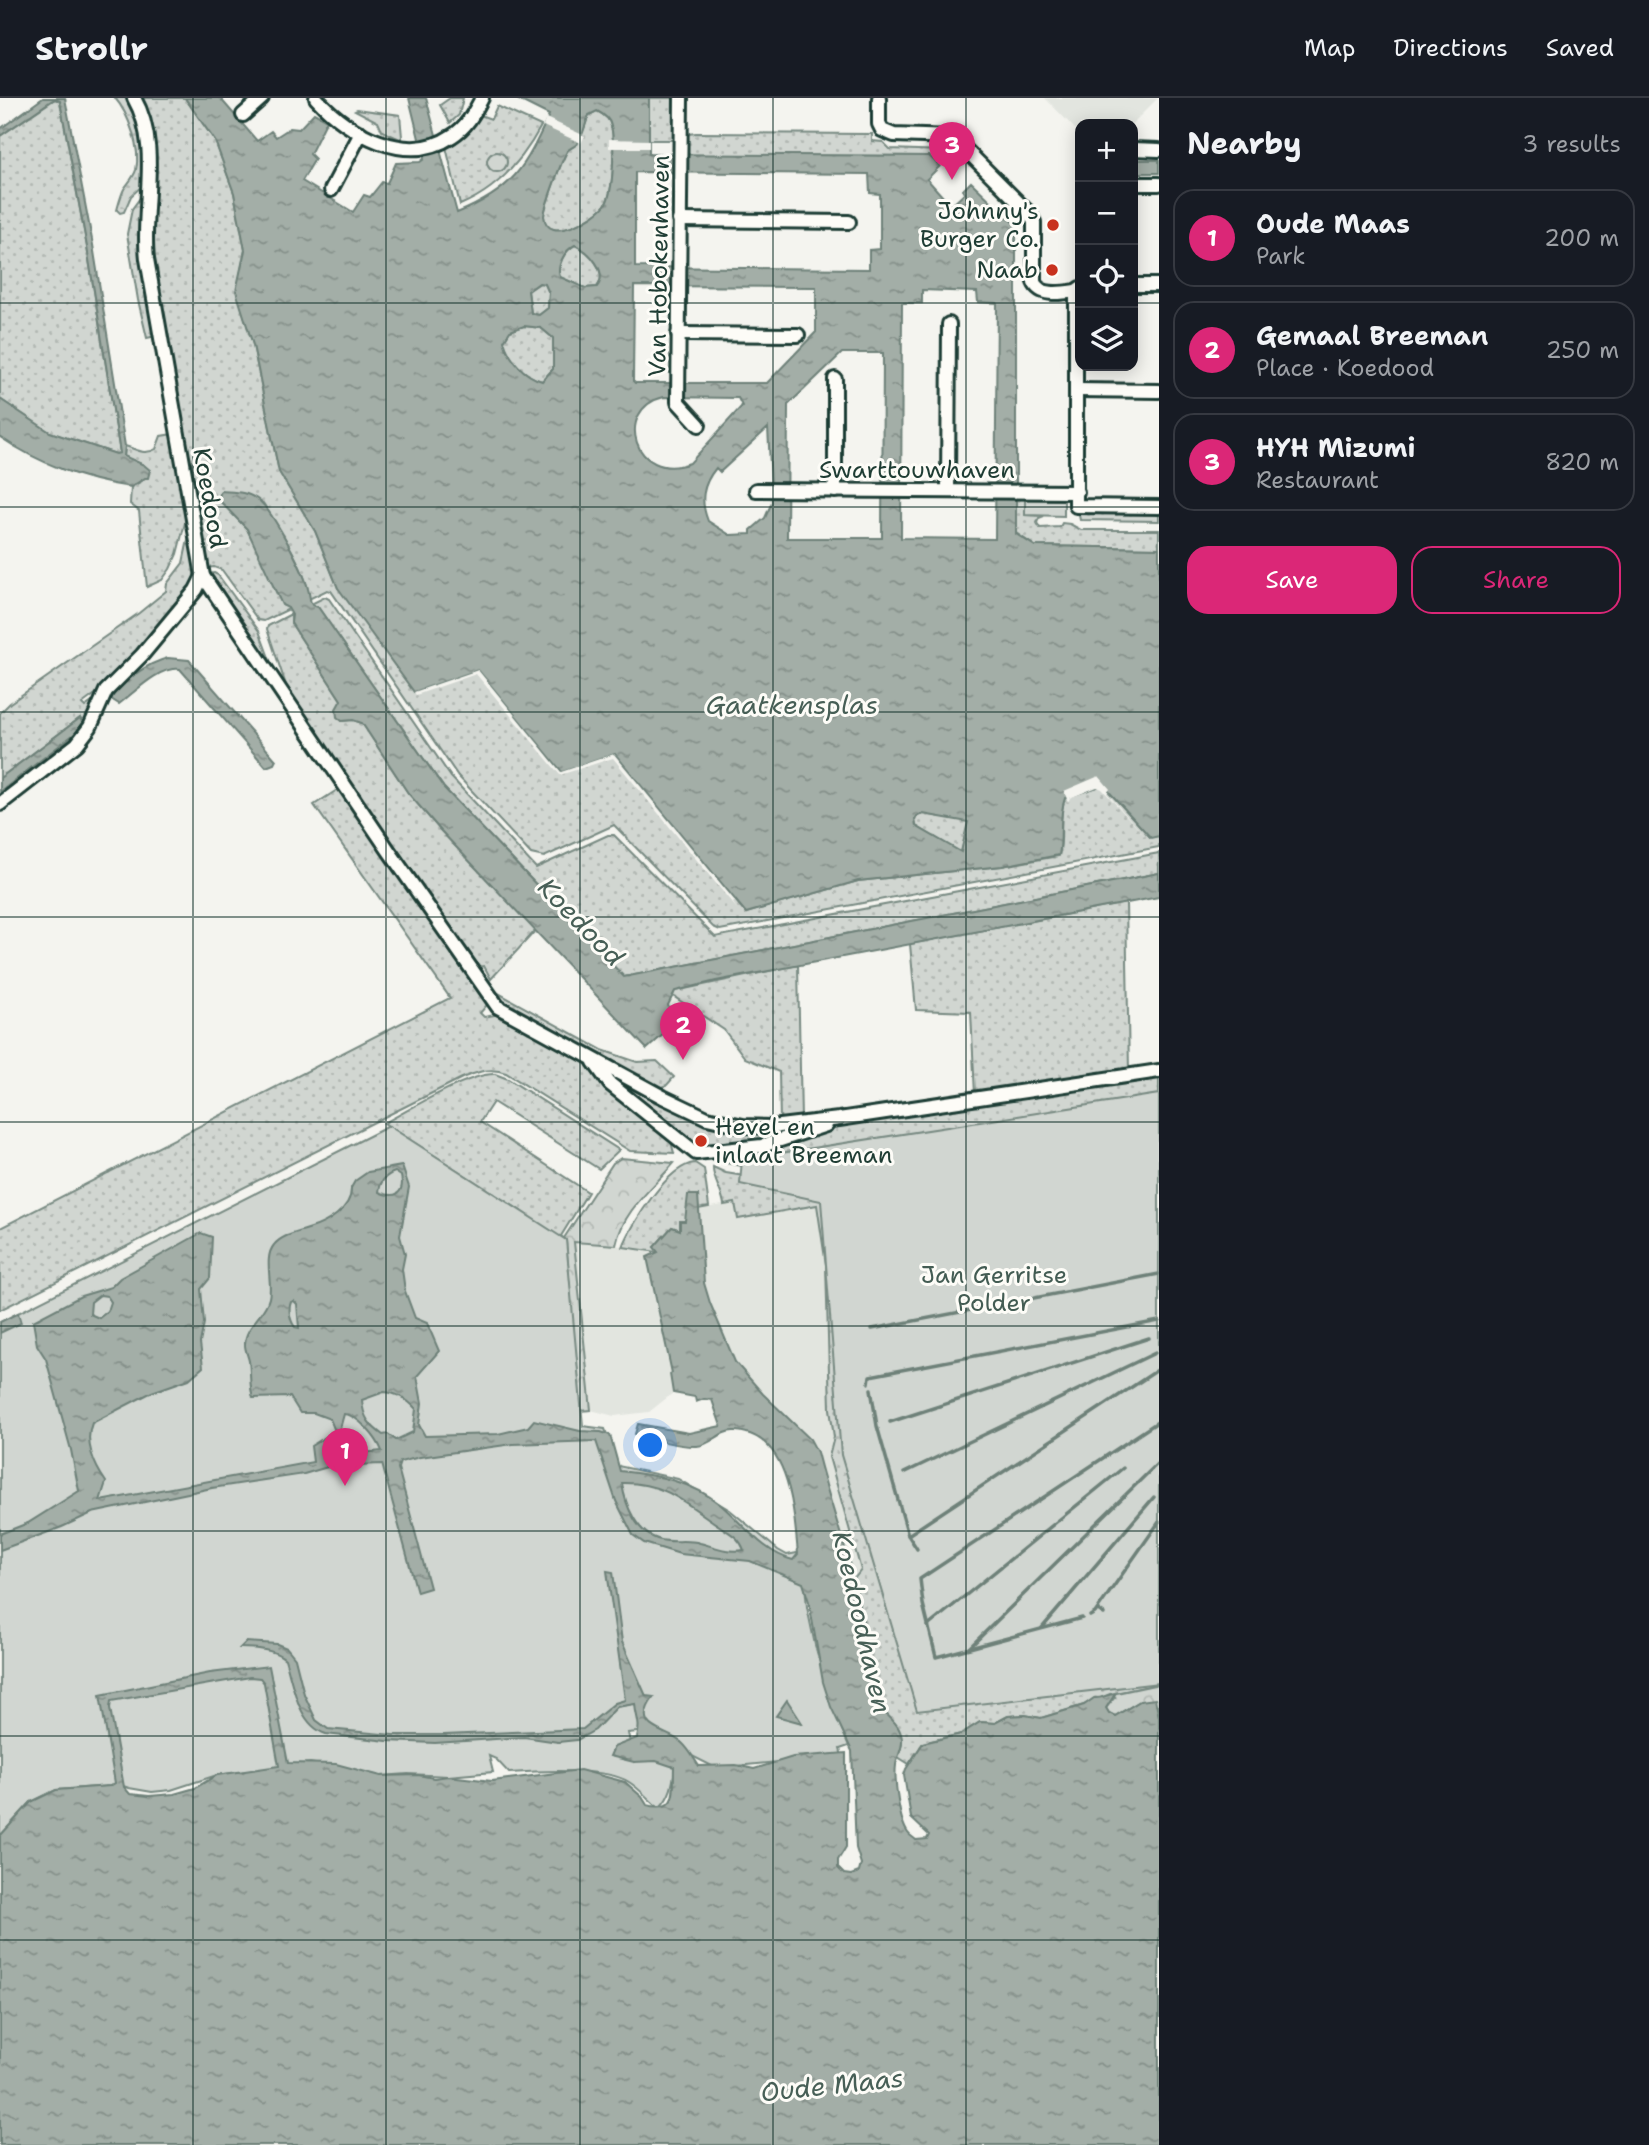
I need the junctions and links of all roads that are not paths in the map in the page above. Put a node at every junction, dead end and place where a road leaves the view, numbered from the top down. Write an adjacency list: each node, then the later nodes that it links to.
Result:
1 (134, 98): 32 (street, Koedood)
2 (262, 98): 7 (street)
3 (316, 98): 8 (street)
4 (482, 98): 8 (street)
5 (681, 98): 14 (street, Van Hobokenhaven)
6 (879, 98): 18 (street)
7 (243, 114)
8 (361, 133): 13 (street)
9 (1138, 149): 10 (street)
10 (1159, 150)
11 (1138, 184): 12 (street)
12 (1159, 184)
13 (331, 190)
14 (679, 220): 15 (street); 21 (street, Van Hobokenhaven)
15 (849, 222)
16 (1138, 285): 17 (street)
17 (1159, 285)
18 (1075, 290)
19 (1078, 308): 24 (street)
20 (949, 324): 29 (street)
21 (678, 334): 22 (street); 26 (street, Van Hobokenhaven)
22 (798, 335)
23 (835, 379): 28 (street)
24 (1077, 390): 25 (street); 30 (street)
25 (1159, 391)
26 (699, 425)
27 (762, 490): 28 (street, Swarttouwhaven)
28 (835, 491): 29 (street, Swarttouwhaven)
29 (948, 491): 30 (street, Swarttouwhaven)
30 (1077, 492): 31 (street)
31 (1159, 508)
32 (202, 576): 33 (street); 34 (street, Koedood)
33 (0, 804)
34 (592, 1059): 36 (street, Koedood); 36 (street)
35 (1159, 1071): 36 (street, Koedood)
36 (839, 1119)

